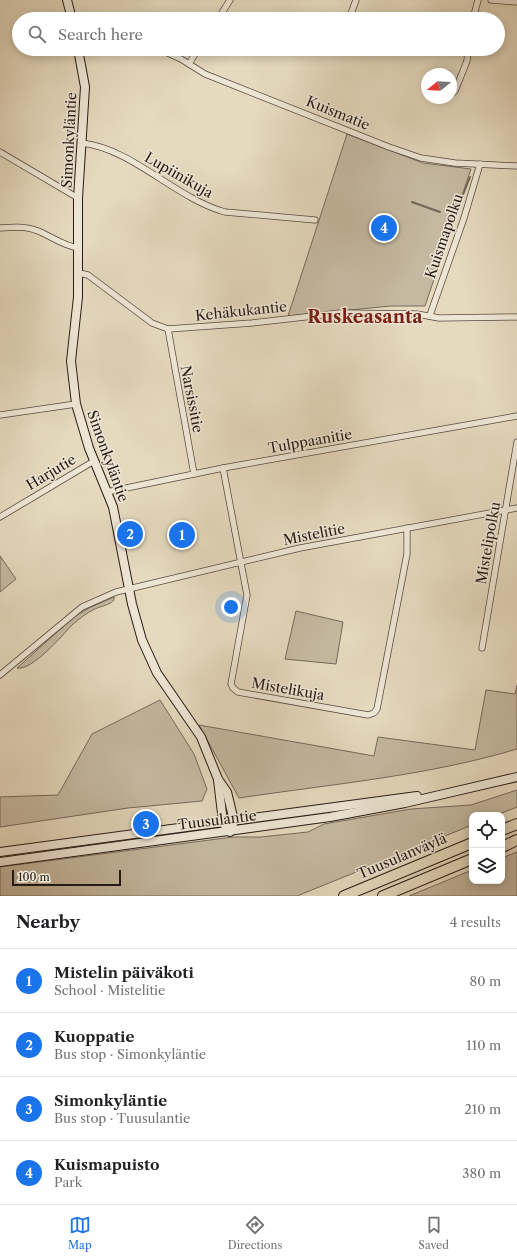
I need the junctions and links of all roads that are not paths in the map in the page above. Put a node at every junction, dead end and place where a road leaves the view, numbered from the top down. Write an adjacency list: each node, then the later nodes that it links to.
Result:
1 (67, 0): 7 (main road)
2 (230, 0): 8 (street)
3 (356, 0): 9 (street)
4 (478, 0): 10 (street)
5 (491, 0): 6 (street)
6 (517, 2)
7 (70, 12)
8 (222, 12)
9 (352, 12)
10 (475, 12)
11 (79, 56): 17 (main road, Simonkyläntie)
12 (173, 56): 15 (street, Kuismatie)
13 (194, 56): 15 (street)
14 (467, 56): 16 (street)
15 (189, 64): 19 (street, Kuismatie)
16 (457, 86)
17 (82, 143): 21 (main road, Simonkyläntie); 22 (street, Lupiinikuja)
18 (0, 152): 21 (street)
19 (480, 164): 20 (street, Kuismatie); 26 (street, Kuismapolku)
20 (517, 166)
21 (78, 198): 24 (main road, Simonkyläntie)
22 (315, 220)
23 (0, 228): 24 (street)
24 (79, 248): 25 (main road, Simonkyläntie)
25 (79, 273): 28 (street, Kehäkukantie); 29 (main road, Simonkyläntie)
26 (430, 315): 27 (street, Kehäkukantie); 28 (street, Kehäkukantie)
27 (517, 317)
28 (168, 329): 35 (street, Narsissitie)
29 (76, 404): 30 (street); 33 (main road, Simonkyläntie)
30 (0, 415)
31 (517, 416): 34 (street, Tulppaanitie)
32 (517, 442): 38 (street, Mistelipolku)
33 (94, 461): 36 (main road, Simonkyläntie); 39 (street, Harjutie)
34 (223, 468): 35 (street, Tulppaanitie); 41 (street, Mistelikuja)
35 (194, 474): 36 (street, Tulppaanitie)
36 (107, 492): 42 (main road, Simonkyläntie)
37 (517, 508): 38 (street, Mistelitie)
38 (506, 510): 40 (street, Mistelitie); 43 (street, Mistelipolku)
39 (0, 517)
40 (407, 528): 41 (street, Mistelitie); 41 (street, Mistelikuja)
41 (241, 561): 42 (street, Mistelitie)
42 (129, 589): 44 (street, Mistelitie); 46 (main road, Simonkyläntie)
43 (482, 648)
44 (0, 675)
45 (517, 777): 47 (main road, Tuusulantie)
46 (218, 779): 48 (main road, Simonkyläntie); 49 (main road, Simonkyläntie)
47 (436, 795): 48 (main road, Tuusulantie); 52 (main road, Tuusulantie)
48 (234, 821): 49 (main road, Tuusulantie); 52 (main road)
49 (223, 822): 52 (main road, Simonkyläntie); 56 (main road, Tuusulantie)
50 (517, 824): 51 (highway)
51 (505, 829)
52 (230, 832): 58 (main road, Tuusulantie)
53 (517, 840): 55 (highway)
54 (469, 844): 59 (highway, Tuusulanväylä)
55 (505, 846)
56 (0, 852)
57 (469, 860): 60 (highway)
58 (0, 862)
59 (344, 896)
60 (383, 896)

